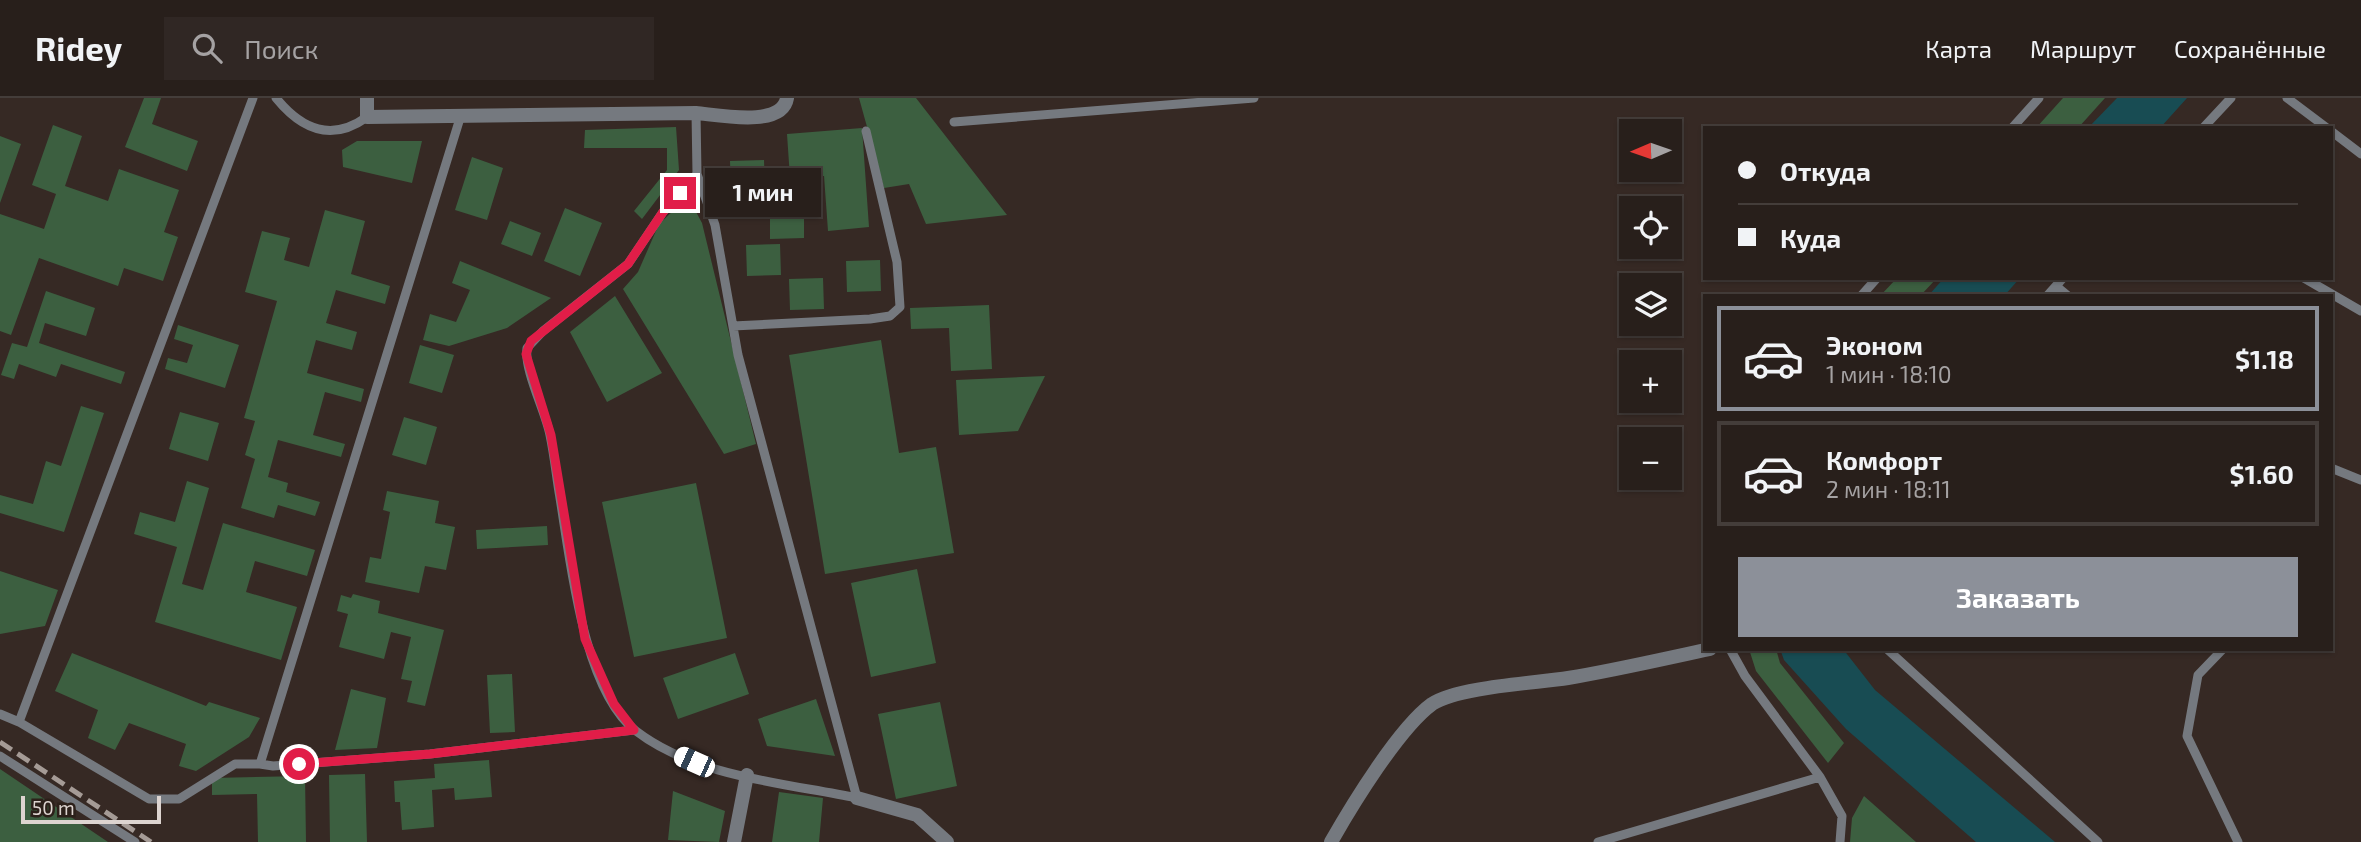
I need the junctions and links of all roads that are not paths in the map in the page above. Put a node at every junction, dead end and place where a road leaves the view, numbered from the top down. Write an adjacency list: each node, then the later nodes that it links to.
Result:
1 (253, 98): 34 (lane)
2 (276, 98): 11 (lane)
3 (367, 98): 11 (street)
4 (787, 98): 9 (street)
5 (1254, 98): 12 (lane)
6 (2039, 98): 13 (lane)
7 (2231, 98): 14 (lane)
8 (2287, 98): 15 (lane)
9 (696, 113): 10 (street); 19 (lane)
10 (461, 115): 11 (street); 37 (lane)
11 (367, 117)
12 (954, 122)
13 (2014, 126)
14 (2205, 126)
15 (2324, 126)
16 (866, 131): 26 (lane)
17 (2333, 132): 18 (lane)
18 (2361, 153)
19 (697, 174): 26 (lane); 35 (lane)
20 (1875, 280): 22 (lane)
21 (2307, 280): 23 (lane)
22 (1863, 294)
23 (2332, 294)
24 (2333, 295): 25 (lane)
25 (2361, 311)
26 (733, 326): 40 (lane)
27 (2333, 469): 28 (lane)
28 (2361, 480)
29 (1703, 650): 44 (street)
30 (1731, 651): 39 (lane)
31 (1888, 651): 47 (lane)
32 (2221, 651): 48 (lane)
33 (0, 714): 34 (lane)
34 (19, 722): 37 (lane)
35 (634, 730): 37 (lane); 38 (lane)
36 (0, 756): 41 (lane)
37 (260, 764)
38 (747, 775): 40 (lane); 42 (street)
39 (1820, 777): 45 (lane); 46 (lane)
40 (858, 798): 43 (street)
41 (135, 842)
42 (734, 842)
43 (947, 842)
44 (1331, 842)
45 (1598, 842)
46 (1840, 842)
47 (2098, 842)
48 (2238, 842)

